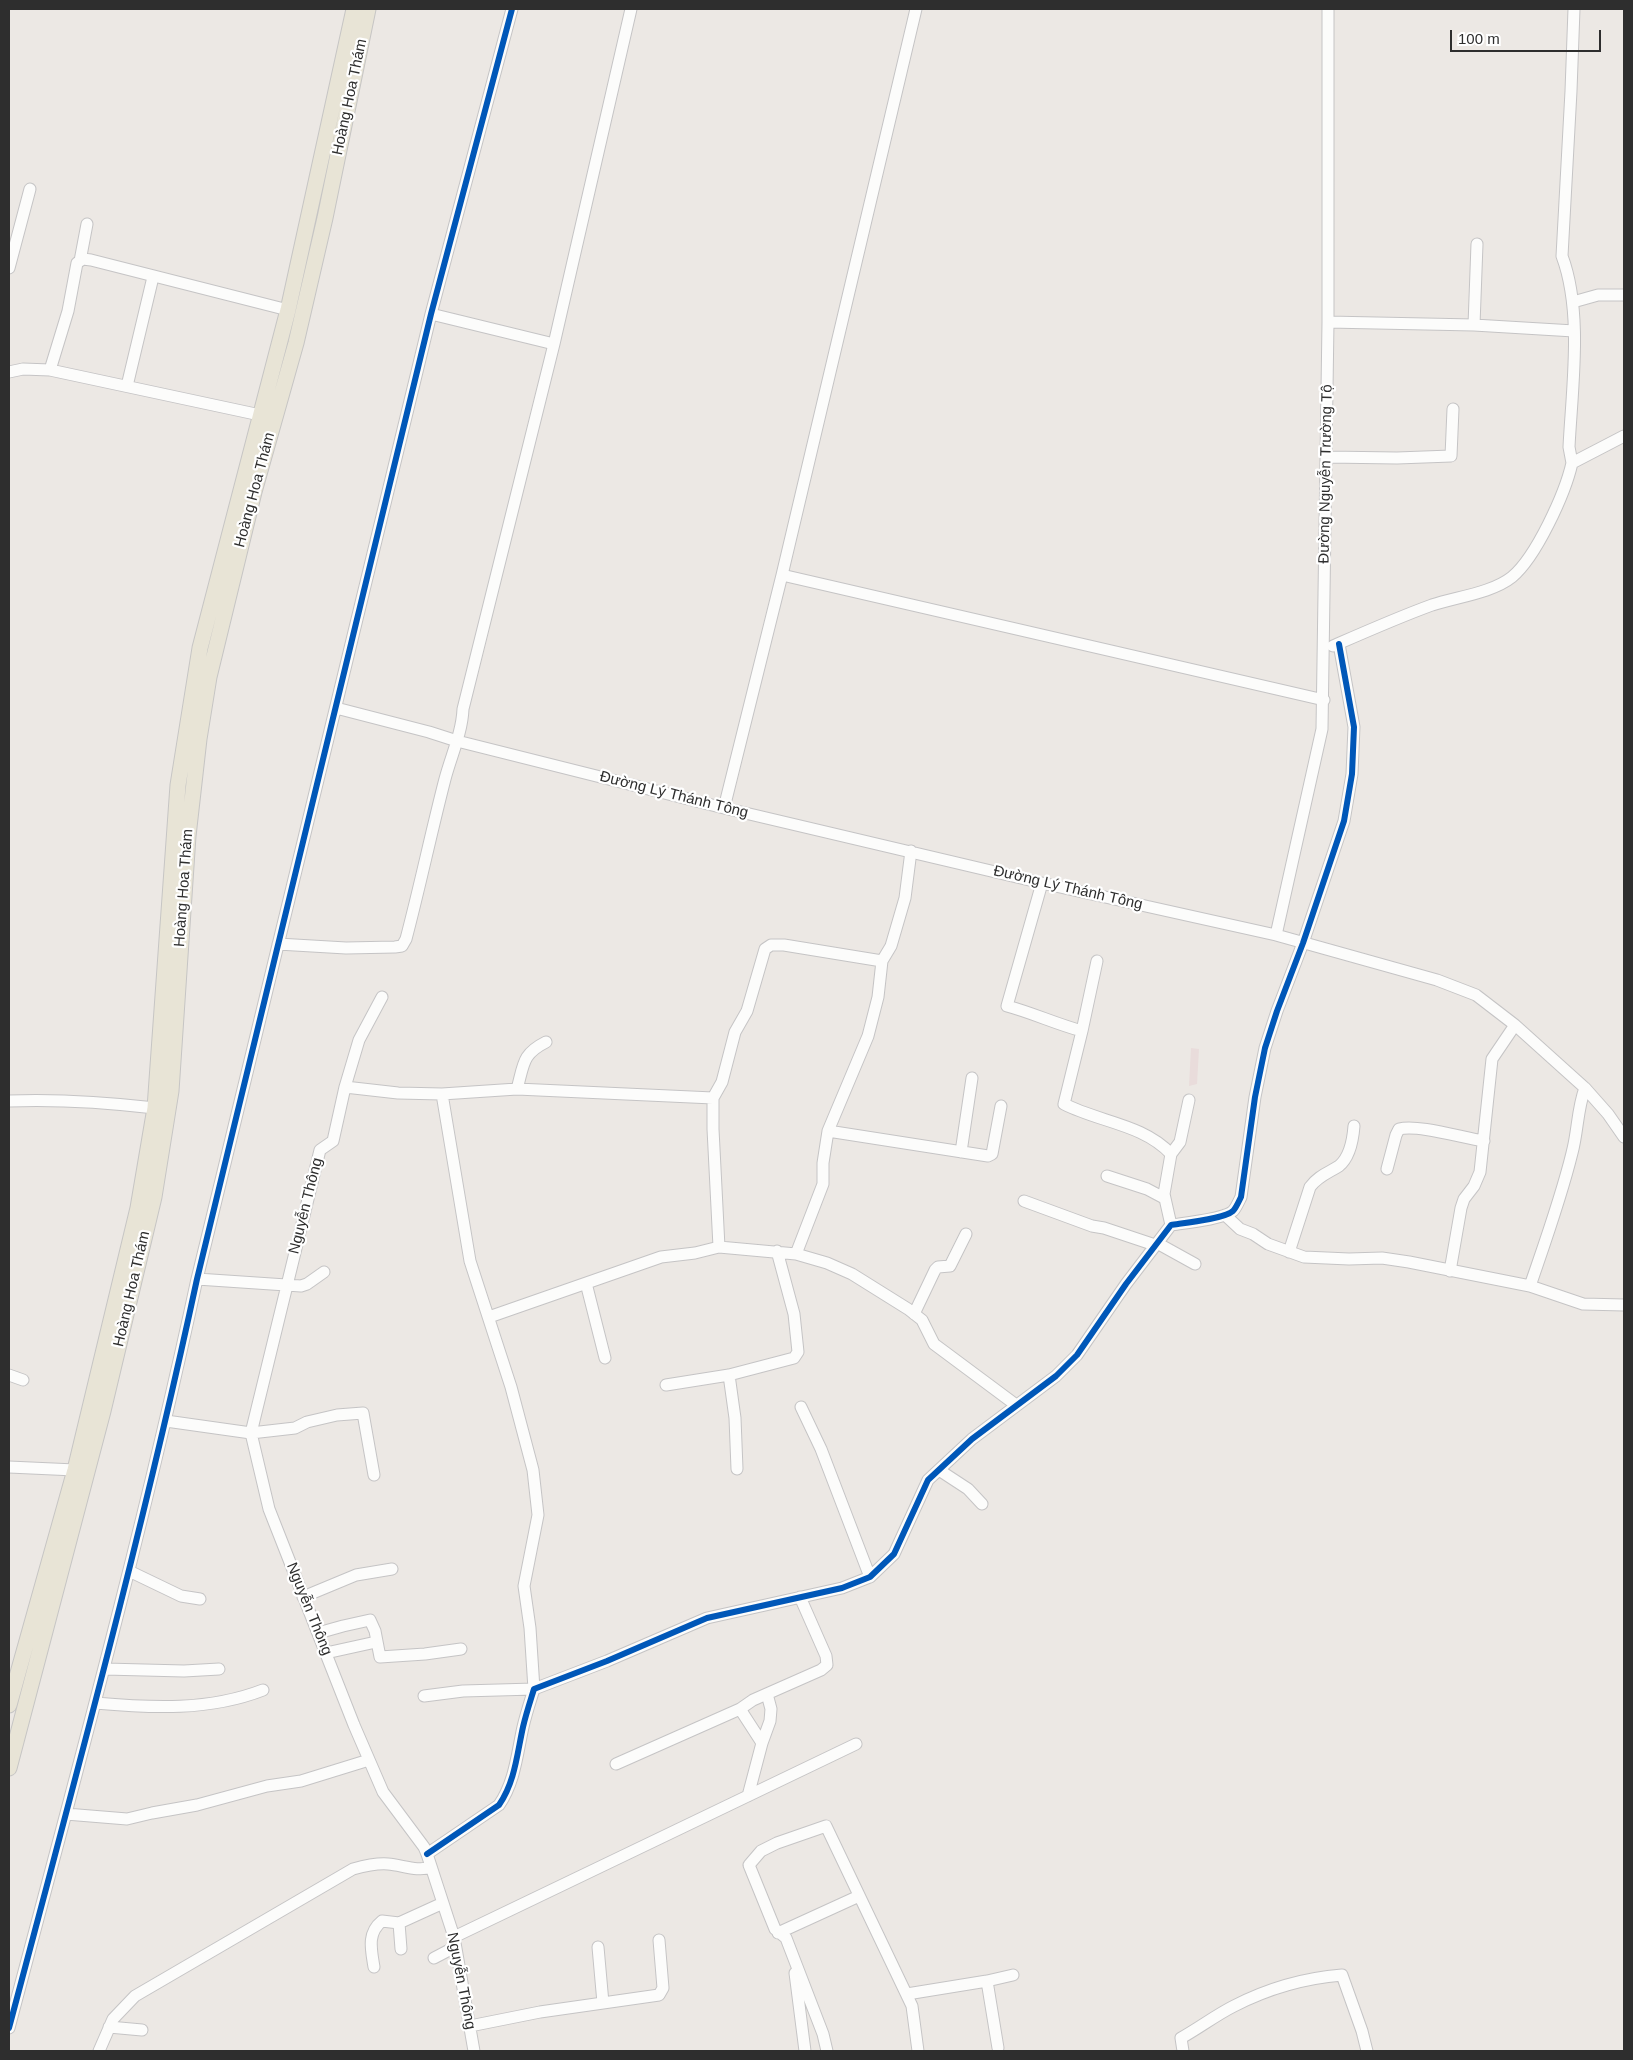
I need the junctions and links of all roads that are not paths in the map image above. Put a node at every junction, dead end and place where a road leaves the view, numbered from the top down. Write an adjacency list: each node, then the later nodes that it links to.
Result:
1 (354, 9): 9 (main road, Hoàng Hoa Thám)
2 (368, 9): 10 (main road, Hoàng Hoa Thám)
3 (512, 9): 19 (street)
4 (631, 9): 23 (street)
5 (916, 9): 32 (street)
6 (1328, 9): 20 (street, Đường Nguyễn Trường Tộ)
7 (1574, 9): 17 (street)
8 (30, 189): 14 (street)
9 (309, 213): 10 (main road); 18 (main road, Hoàng Hoa Thám)
10 (325, 218): 39 (main road, Hoàng Hoa Thám)
11 (87, 224): 13 (street)
12 (1478, 244): 21 (street)
13 (80, 261): 15 (street); 24 (street)
14 (9, 268)
15 (153, 277): 18 (street); 26 (street)
16 (1624, 295): 17 (street)
17 (1573, 302): 22 (street)
18 (288, 310): 28 (main road, Hoàng Hoa Thám)
19 (431, 314): 23 (street); 36 (street)
20 (1328, 322): 21 (street); 30 (street, Đường Nguyễn Trường Tộ)
21 (1474, 325): 22 (street)
22 (1574, 331): 31 (street)
23 (554, 344): 37 (street)
24 (50, 370): 25 (street); 26 (street)
25 (9, 372)
26 (127, 386): 28 (street)
27 (1453, 408): 30 (street)
28 (260, 415): 38 (main road, Hoàng Hoa Thám)
29 (1624, 436): 31 (street)
30 (1327, 456): 34 (street, Đường Nguyễn Trường Tộ)
31 (1572, 463): 33 (street)
32 (782, 574): 35 (street); 40 (street)
33 (1339, 644): 34 (street); 44 (street)
34 (1325, 650): 35 (street, Đường Nguyễn Trường Tộ)
35 (1324, 700): 43 (street, Đường Nguyễn Trường Tộ)
36 (336, 708): 37 (street, Đường Lý Thánh Tông); 45 (street)
37 (457, 741): 40 (street, Đường Lý Thánh Tông); 45 (street)
38 (178, 785): 39 (main road); 61 (main road, Hoàng Hoa Thám)
39 (193, 788): 61 (main road, Hoàng Hoa Thám)
40 (724, 808): 41 (street, Đường Lý Thánh Tông)
41 (911, 851): 42 (street, Đường Lý Thánh Tông); 46 (street)
42 (1042, 883): 43 (street, Đường Lý Thánh Tông); 50 (street)
43 (1276, 935): 44 (street, Đường Lý Thánh Tông)
44 (1303, 943): 49 (street, Đường Lý Thánh Tông); 72 (street)
45 (278, 944): 83 (street)
46 (882, 961): 57 (street); 63 (street)
47 (1097, 961): 50 (street)
48 (382, 997): 53 (street)
49 (1515, 1025): 54 (street, Đường Lý Thánh Tông); 65 (street)
50 (1082, 1031): 67 (street)
51 (546, 1042): 55 (street)
52 (972, 1078): 66 (street)
53 (345, 1087): 56 (street); 85 (street, Nguyễn Thông)
54 (1584, 1088): 64 (street, Đường Lý Thánh Tông); 86 (street)
55 (517, 1089): 56 (street); 57 (street)
56 (442, 1094): 89 (street)
57 (713, 1098): 76 (street)
58 (1190, 1100): 67 (street)
59 (9, 1101): 61 (street)
60 (1001, 1106): 66 (street)
61 (161, 1109): 101 (main road, Hoàng Hoa Thám)
62 (1354, 1126): 78 (street)
63 (828, 1131): 66 (street); 79 (street)
64 (1624, 1137)
65 (1484, 1141): 68 (street); 81 (street)
66 (961, 1152)
67 (1171, 1154): 70 (street)
68 (1387, 1169)
69 (1107, 1176): 70 (street)
70 (1164, 1198): 73 (street)
71 (1024, 1200): 75 (street)
72 (1225, 1215): 73 (street); 78 (street)
73 (1171, 1225): 75 (street)
74 (966, 1234): 88 (street)
75 (1156, 1244): 80 (street); 95 (street)
76 (719, 1247): 77 (street); 84 (street)
77 (777, 1251): 79 (street); 92 (street)
78 (1290, 1252): 81 (street)
79 (796, 1254): 88 (street)
80 (1195, 1264)
81 (1450, 1271): 86 (street)
82 (324, 1272): 85 (street)
83 (197, 1279): 85 (street); 97 (street)
84 (586, 1283): 89 (street); 90 (street)
85 (286, 1286): 98 (street, Nguyễn Thông)
86 (1530, 1286): 87 (street)
87 (1624, 1306)
88 (914, 1314): 95 (street)
89 (489, 1317): 117 (street)
90 (605, 1358)
91 (9, 1375): 93 (street)
92 (729, 1375): 94 (street); 100 (street)
93 (23, 1380)
94 (666, 1385)
95 (1016, 1404): 102 (street)
96 (801, 1407): 107 (street)
97 (166, 1420): 98 (street); 106 (street)
98 (251, 1433): 103 (street); 108 (street, Nguyễn Thông)
99 (9, 1467): 101 (street)
100 (736, 1469)
101 (81, 1470): 122 (main road, Hoàng Hoa Thám); 128 (main road, Hoàng Hoa Thám)
102 (939, 1470): 104 (street); 107 (street)
103 (374, 1475)
104 (982, 1504)
105 (392, 1569): 108 (street)
106 (129, 1571): 110 (street); 115 (street)
107 (870, 1577): 109 (street)
108 (303, 1597): 111 (street, Nguyễn Thông)
109 (800, 1597): 117 (street); 119 (street)
110 (200, 1599)
111 (318, 1634): 112 (street); 114 (street, Nguyễn Thông)
112 (376, 1642): 113 (street); 114 (street)
113 (461, 1649)
114 (326, 1652): 126 (street, Nguyễn Thông)
115 (105, 1669): 116 (street); 121 (street)
116 (219, 1669)
117 (534, 1689): 120 (street); 131 (street)
118 (264, 1690): 121 (street)
119 (767, 1694): 123 (street); 124 (street)
120 (424, 1696)
121 (95, 1703): 130 (street)
122 (9, 1705)
123 (740, 1710): 124 (street); 127 (street)
124 (762, 1743): 129 (street)
125 (856, 1744): 129 (street)
126 (369, 1760): 130 (street); 131 (street, Nguyễn Thông)
127 (616, 1764)
128 (9, 1768)
129 (748, 1796): 138 (street)
130 (66, 1814): 150 (street)
131 (427, 1854): 132 (street, Nguyễn Thông)
132 (431, 1866): 134 (street, Nguyễn Thông); 149 (street)
133 (859, 1896): 136 (street); 136 (street); 146 (street)
134 (444, 1903): 135 (street); 138 (street, Nguyễn Thông)
135 (399, 1923): 140 (street); 143 (street)
136 (778, 1933): 141 (street)
137 (659, 1940): 147 (street)
138 (454, 1942): 142 (street); 148 (street, Nguyễn Thông)
139 (598, 1947): 147 (street)
140 (401, 1949)
141 (792, 1954): 155 (street); 156 (street)
142 (434, 1958)
143 (374, 1967)
144 (1013, 1975): 145 (street)
145 (987, 1981): 146 (street); 152 (street)
146 (907, 1994): 157 (street)
147 (603, 2003): 148 (street)
148 (470, 2026): 154 (street, Nguyễn Thông)
149 (109, 2027): 151 (street); 153 (street)
150 (9, 2028)
151 (142, 2030)
152 (998, 2048)
153 (99, 2051)
154 (474, 2051)
155 (805, 2051)
156 (827, 2051)
157 (918, 2051)
158 (1183, 2051): 159 (street)
159 (1367, 2051)

